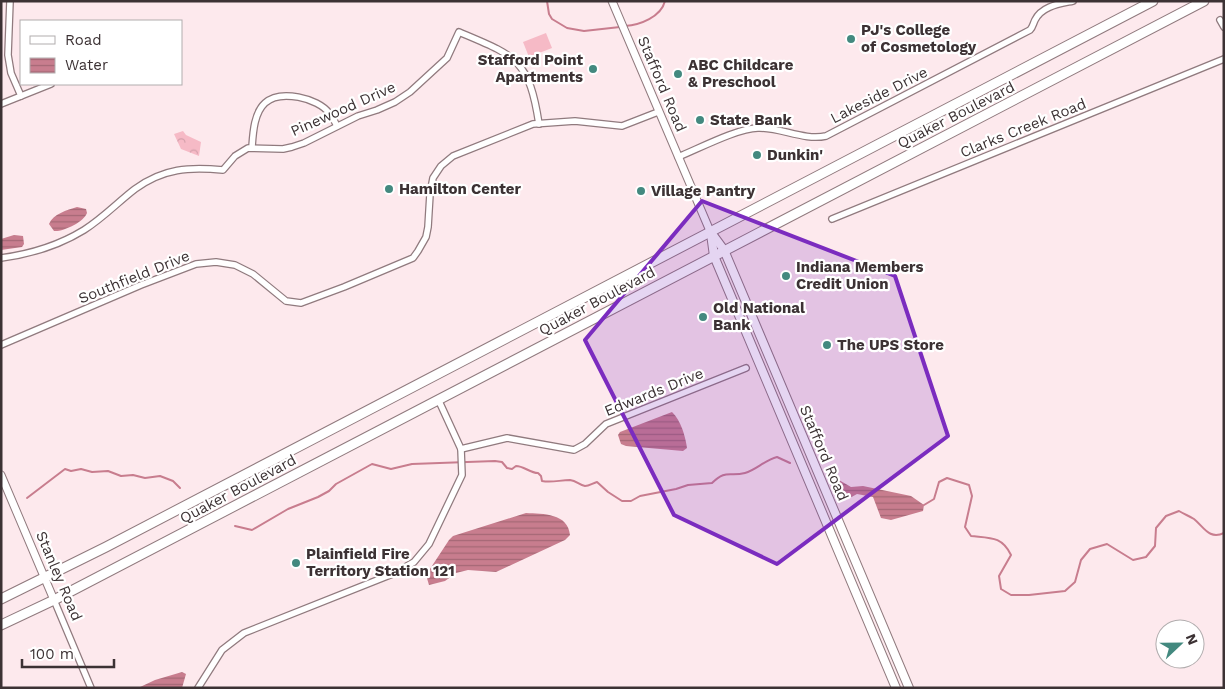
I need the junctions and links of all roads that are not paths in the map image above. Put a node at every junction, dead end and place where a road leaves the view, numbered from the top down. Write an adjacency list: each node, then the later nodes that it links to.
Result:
1 (10, 1): 10 (street)
2 (612, 1): 12 (street, Stafford Road)
3 (1073, 1): 16 (street, Lakeside Drive)
4 (1154, 1): 18 (main road, Quaker Boulevard)
5 (1204, 1): 19 (main road, Quaker Boulevard)
6 (1220, 20): 7 (street)
7 (1224, 27)
8 (1224, 59): 17 (street, Clarks Creek Road)
9 (48, 85): 10 (street)
10 (21, 96): 11 (street)
11 (1, 104)
12 (658, 112): 13 (street, Southfield Drive); 16 (street, Stafford Road)
13 (539, 124): 14 (street, Pinewood Drive); 22 (street, Southfield Drive)
14 (337, 126): 15 (street, Pinewood Drive); 15 (street)
15 (252, 147): 21 (street)
16 (678, 157): 18 (street, Stafford Road)
17 (832, 219)
18 (710, 231): 19 (main road, Stafford Road); 20 (main road, Stafford Road); 27 (main road, Quaker Boulevard)
19 (724, 250): 20 (main road, Quaker Boulevard); 34 (main road, Stafford Road)
20 (714, 256): 24 (main road, Quaker Boulevard); 33 (main road, Stafford Road)
21 (1, 258)
22 (1, 345)
23 (746, 368): 25 (street, Edwards Drive)
24 (438, 399): 25 (street); 29 (main road, Quaker Boulevard)
25 (462, 452): 32 (street)
26 (1, 475): 27 (street, Stanley Road)
27 (44, 578): 28 (main road, Quaker Boulevard); 29 (street, Stanley Road)
28 (1, 599)
29 (54, 600): 30 (main road, Quaker Boulevard); 31 (street, Stanley Road)
30 (1, 625)
31 (91, 688)
32 (198, 688)
33 (896, 688)
34 (909, 688)

